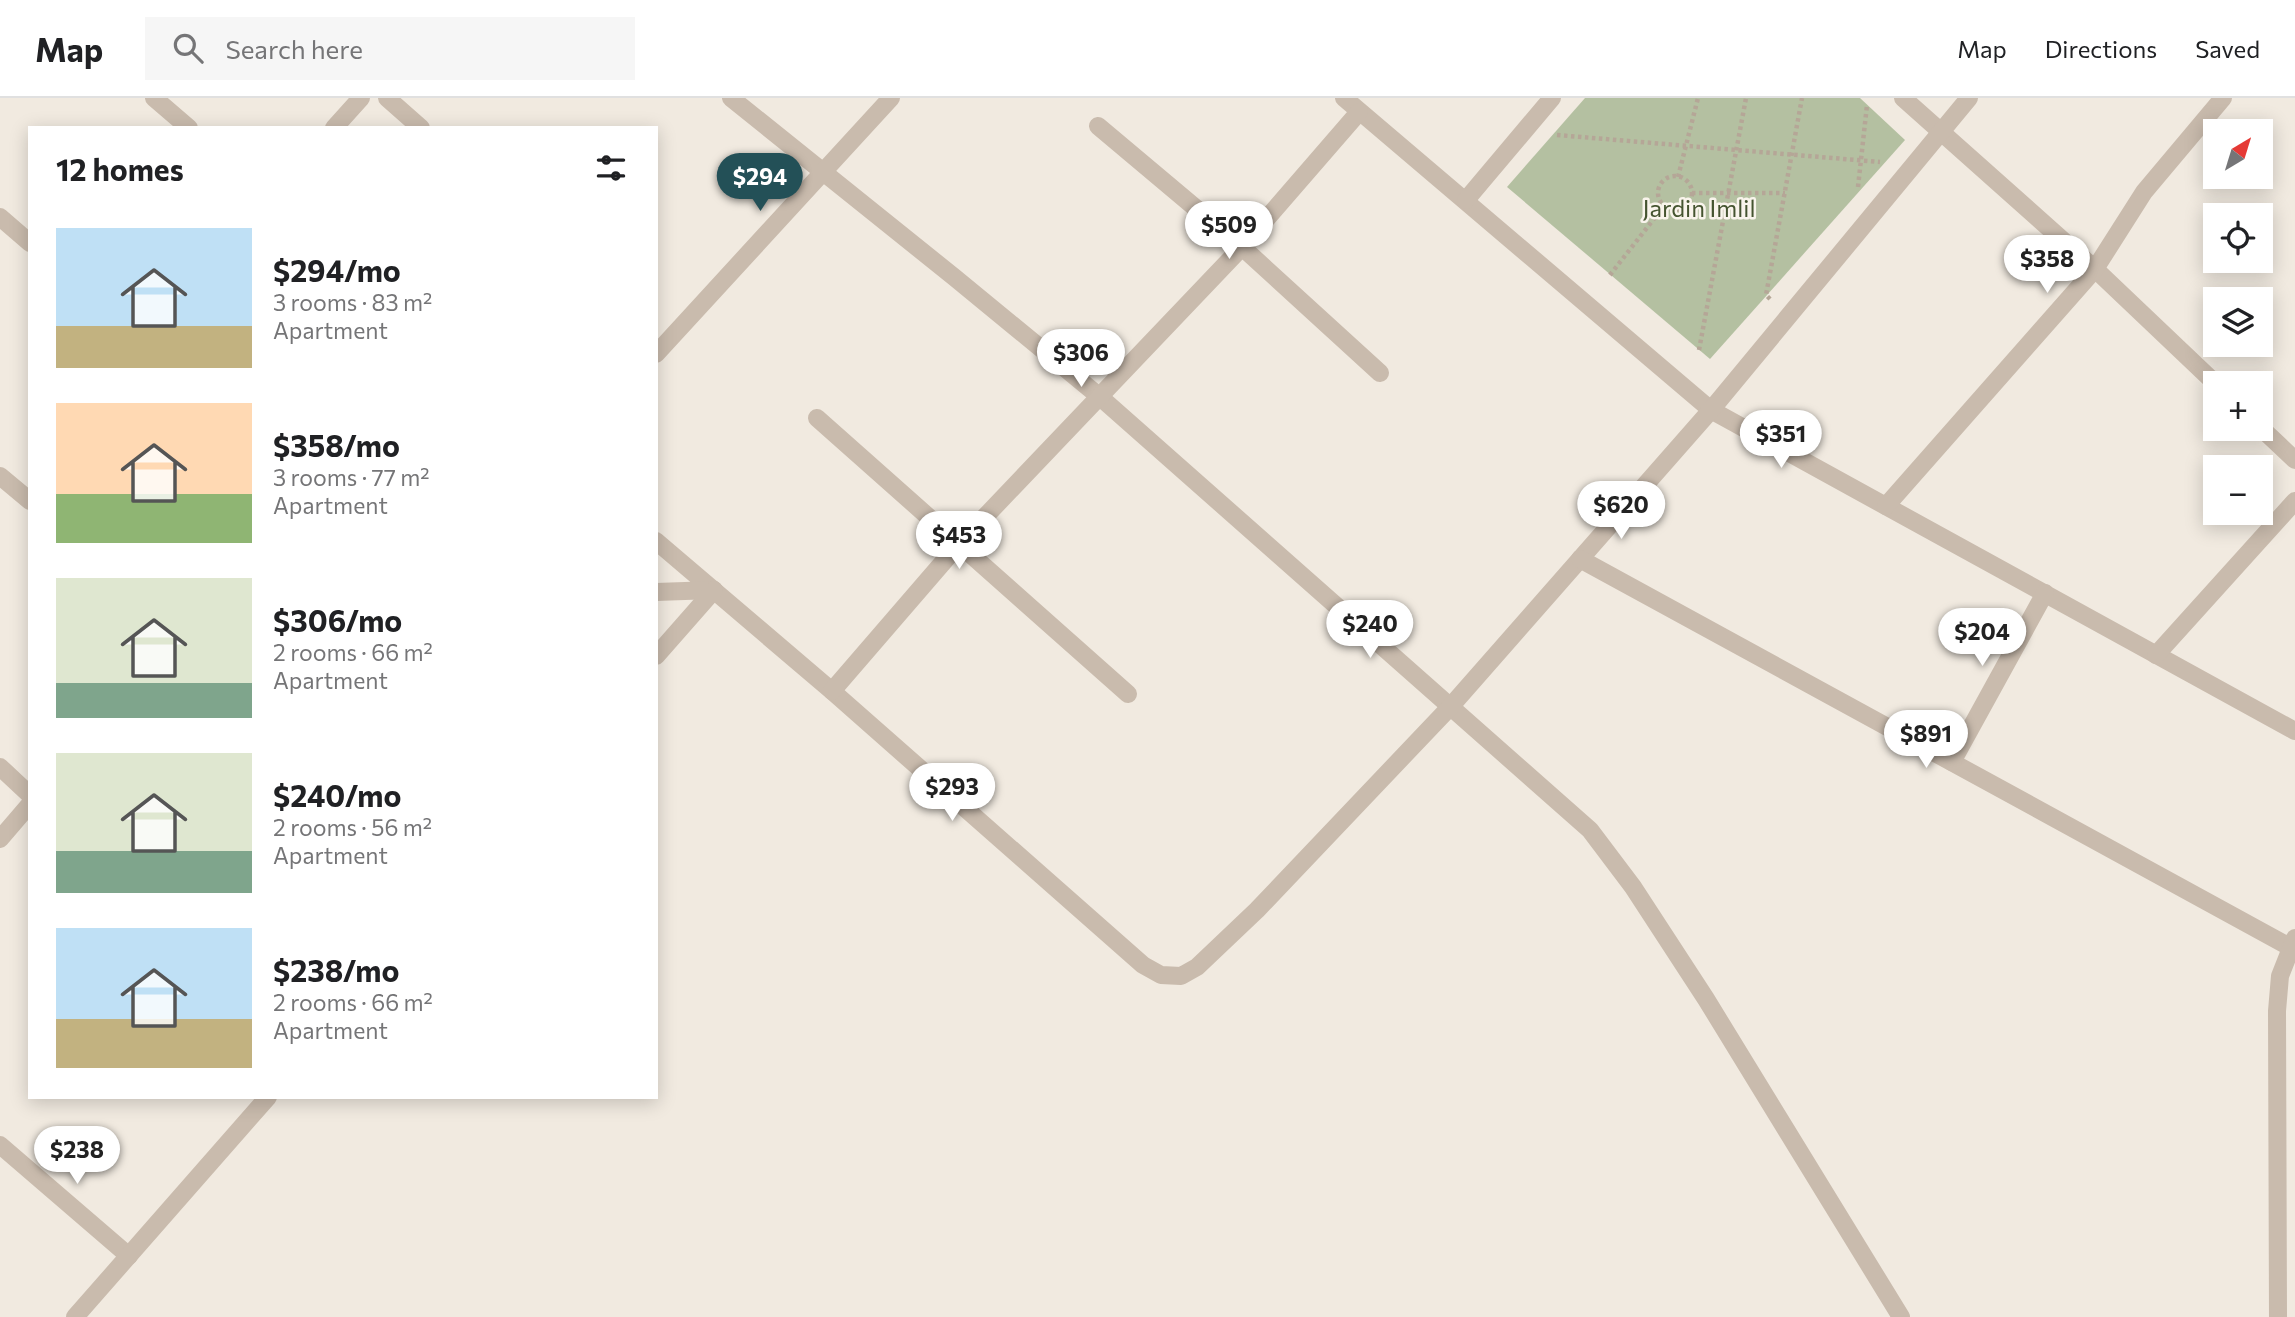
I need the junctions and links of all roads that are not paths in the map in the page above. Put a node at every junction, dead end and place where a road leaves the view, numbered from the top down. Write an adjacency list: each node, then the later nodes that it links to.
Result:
1 (154, 98): 12 (street)
2 (361, 98): 13 (street)
3 (387, 98): 14 (street)
4 (731, 98): 17 (street)
5 (891, 98): 17 (street)
6 (1344, 98): 11 (street)
7 (1552, 98): 18 (street)
8 (1903, 98): 16 (street)
9 (1969, 98): 16 (street)
10 (2223, 98): 22 (street)
11 (1359, 112): 18 (street); 21 (street)
12 (187, 126)
13 (336, 126)
14 (419, 126)
15 (1098, 126): 21 (street)
16 (1941, 132): 22 (street); 27 (street)
17 (824, 172): 23 (street); 26 (street)
18 (1465, 200): 27 (street)
19 (0, 217): 20 (street)
20 (28, 241)
21 (1242, 247): 25 (street); 26 (street)
22 (2095, 270): 24 (street); 34 (street)
23 (658, 352)
24 (2203, 372)
25 (1380, 373)
26 (1100, 397): 36 (street); 45 (street)
27 (1711, 410): 34 (street); 37 (street)
28 (817, 418): 36 (street)
29 (2273, 439): 30 (street)
30 (2295, 460)
31 (0, 476): 32 (street)
32 (28, 499)
33 (2295, 501): 42 (street)
34 (1886, 506): 40 (street)
35 (658, 543): 38 (street)
36 (958, 545): 43 (street); 44 (street)
37 (1580, 559): 45 (street); 47 (street)
38 (714, 590): 39 (street); 41 (street); 43 (street)
39 (658, 592)
40 (2045, 593): 42 (street); 47 (street)
41 (658, 654)
42 (2156, 655): 46 (street)
43 (832, 691): 45 (street)
44 (1128, 694)
45 (1451, 706): 57 (street)
46 (2295, 731)
47 (1952, 762): 52 (street)
48 (0, 767): 49 (street)
49 (28, 793)
50 (28, 806): 51 (street)
51 (0, 839)
52 (2292, 943): 58 (street)
53 (266, 1099): 55 (street)
54 (0, 1145): 55 (street)
55 (129, 1256): 56 (street)
56 (75, 1317)
57 (1901, 1317)
58 (2278, 1317)

